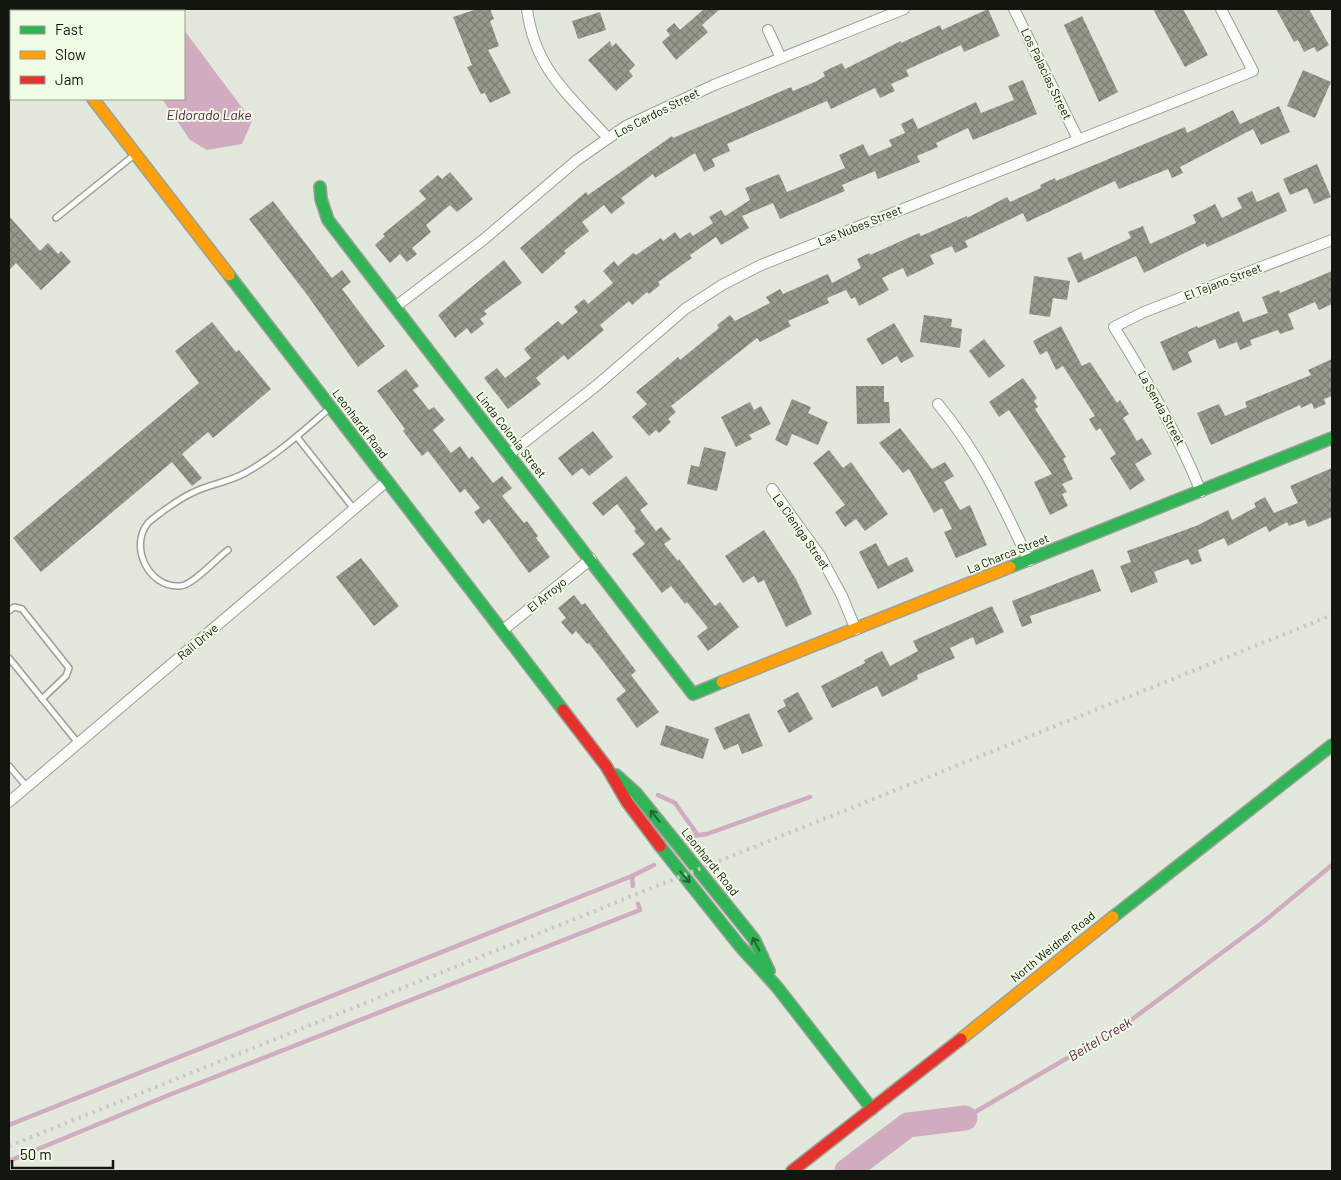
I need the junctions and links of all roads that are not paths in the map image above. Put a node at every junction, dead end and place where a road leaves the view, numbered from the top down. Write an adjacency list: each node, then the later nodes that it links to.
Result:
1 (527, 9): 8 (street)
2 (904, 9): 6 (street, Los Cerdos Street)
3 (1014, 9): 9 (street, Los Palacias Street)
4 (1221, 9): 9 (street, Las Nubes Street)
5 (768, 30): 6 (street)
6 (781, 58): 8 (street, Los Cerdos Street)
7 (94, 100): 10 (street, Leonhardt Road)
8 (608, 138): 14 (street, Los Cerdos Street)
9 (1078, 139): 20 (street, Las Nubes Street)
10 (136, 154): 12 (lane); 17 (street, Leonhardt Road)
11 (320, 187): 14 (street, Linda Colonia Street)
12 (56, 218)
13 (1332, 240): 15 (street, El Tejano Street)
14 (394, 307): 20 (street, Linda Colonia Street)
15 (1114, 327): 23 (street, La Senda Street)
16 (938, 404): 27 (street)
17 (330, 408): 18 (lane); 21 (street, Leonhardt Road)
18 (297, 437): 24 (lane); 25 (lane)
19 (1332, 438): 23 (street, La Charca Street)
20 (508, 454): 26 (street, Linda Colonia Street)
21 (386, 481): 24 (street, Rail Drive); 29 (street, Leonhardt Road)
22 (772, 489): 30 (street, La Cieniga Street)
23 (1202, 492): 27 (street, La Charca Street)
24 (354, 509): 34 (street, Rail Drive)
25 (228, 550)
26 (591, 559): 29 (street, El Arroyo); 32 (street, Linda Colonia Street)
27 (1029, 561): 30 (street, La Charca Street)
28 (9, 610): 33 (lane)
29 (503, 630): 39 (street, Leonhardt Road)
30 (856, 630): 32 (street, La Charca Street)
31 (9, 658): 33 (lane)
32 (693, 694)
33 (42, 699): 34 (lane)
34 (78, 743): 37 (street, Rail Drive)
35 (1332, 745): 39 (street, North Weidner Road)
36 (9, 766): 37 (lane)
37 (27, 787): 38 (street, Rail Drive)
38 (9, 802)
39 (872, 1109): 40 (street, North Weidner Road)
40 (792, 1171)

